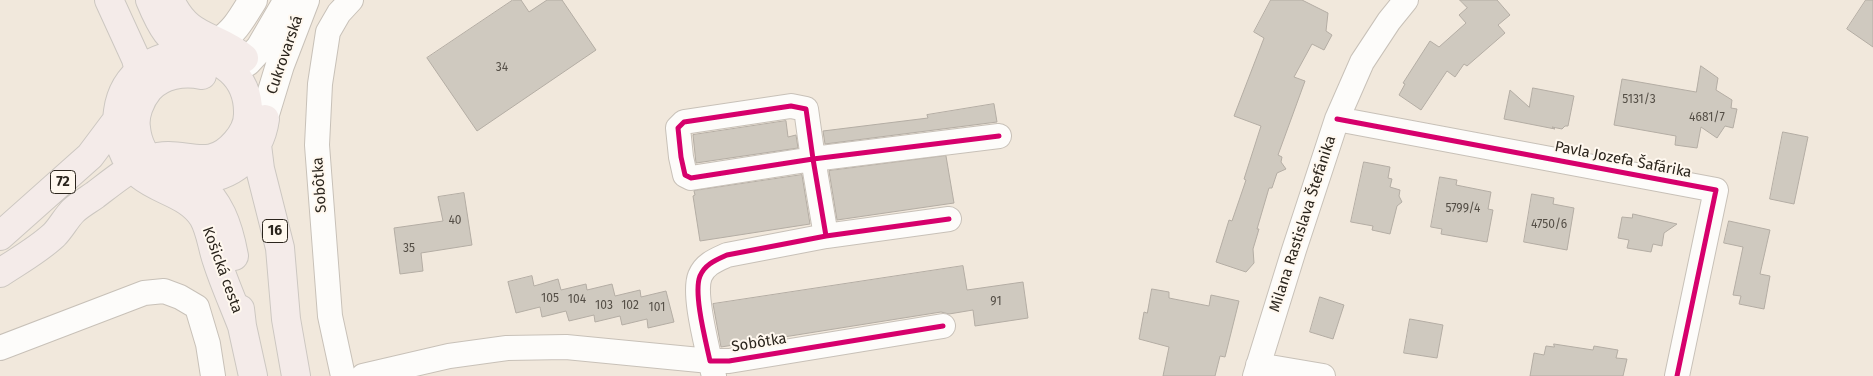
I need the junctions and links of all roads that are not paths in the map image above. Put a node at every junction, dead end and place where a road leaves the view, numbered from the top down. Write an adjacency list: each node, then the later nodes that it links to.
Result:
1 (92, 0): 12 (main road, Košická cesta)
2 (109, 0): 12 (main road)
3 (150, 0): 11 (main road)
4 (170, 0): 11 (main road)
5 (253, 0): 11 (main road)
6 (270, 0): 11 (main road)
7 (288, 0): 11 (main road, Cukrovarská)
8 (305, 0): 13 (main road, Cukrovarská)
9 (351, 0): 32 (street, Sobôtka)
10 (1406, 0): 14 (street, Milana Rastislava Štefánika)
11 (224, 57): 12 (main road); 12 (main road); 13 (main road); 17 (main road)
12 (136, 86): 15 (main road, Košická cesta); 19 (main road, Košická cesta)
13 (266, 111): 17 (main road)
14 (1337, 119): 28 (street, Milana Rastislava Štefánika); 35 (street, Pavla Jozefa Šafárika)
15 (117, 120): 19 (main road, Košická cesta); 21 (main road, 72)
16 (999, 136): 18 (street)
17 (246, 150): 19 (main road); 19 (main road); 31 (main road, 16)
18 (813, 159): 18 (street); 22 (street)
19 (160, 172): 23 (main road, 72); 24 (main road, Košická cesta); 24 (main road, Košická cesta)
20 (949, 219): 22 (street)
21 (0, 236)
22 (826, 236): 27 (street)
23 (0, 273)
24 (242, 326): 30 (main road, Košická cesta)
25 (943, 326): 27 (street, Sobôtka)
26 (0, 348): 29 (street)
27 (712, 369): 33 (street, Sobôtka)
28 (1256, 370): 34 (street)
29 (213, 376)
30 (253, 376)
31 (296, 376)
32 (343, 376)
33 (363, 376)
34 (1323, 376)
35 (1677, 376)

